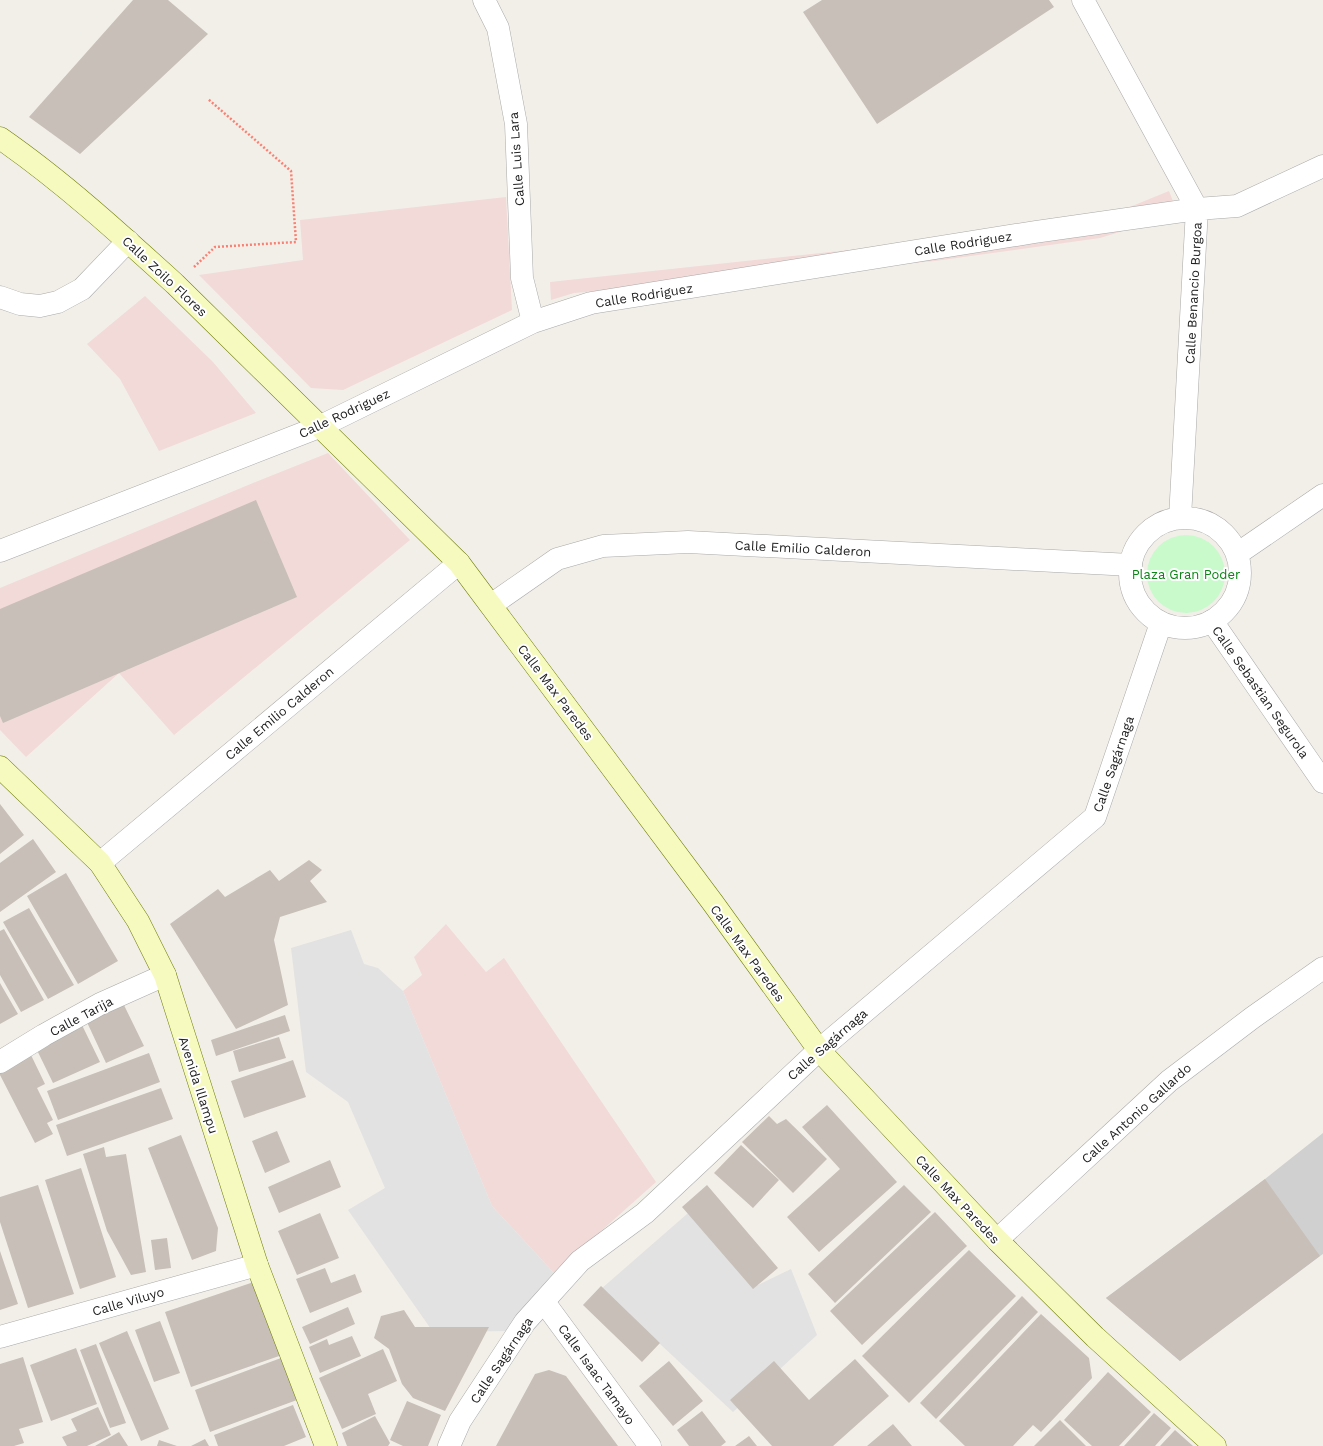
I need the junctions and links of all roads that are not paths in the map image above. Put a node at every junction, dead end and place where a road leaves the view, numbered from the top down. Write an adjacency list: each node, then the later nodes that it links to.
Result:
1 (484, 0): 8 (street, Calle Luis Lara)
2 (1083, 0): 5 (street, Calle Benancio Burgoa)
3 (0, 138): 6 (main road, Calle Zoilo Flores)
4 (1323, 166): 5 (street, Calle Rodriguez)
5 (1197, 209): 8 (street, Calle Rodriguez); 11 (street, Calle Benancio Burgoa)
6 (128, 241): 7 (street); 9 (main road, Calle Zoilo Flores)
7 (0, 297)
8 (533, 322): 9 (street, Calle Rodriguez)
9 (319, 427): 12 (street, Calle Rodriguez); 14 (main road, Calle Max Paredes)
10 (1323, 495): 13 (street)
11 (1180, 518): 13 (street); 15 (street)
12 (0, 551)
13 (1237, 554): 17 (street)
14 (459, 562): 16 (main road, Calle Max Paredes); 21 (street, Calle Emilio Calderon)
15 (1131, 565): 16 (street, Calle Emilio Calderon); 18 (street)
16 (491, 605): 24 (main road, Calle Max Paredes)
17 (1212, 621): 18 (street); 20 (street, Calle Sebastian Segurola)
18 (1161, 623): 24 (street, Calle Sagárnaga)
19 (0, 767): 21 (main road, Avenida Illampu)
20 (1323, 782)
21 (100, 863): 23 (main road, Avenida Illampu)
22 (1323, 968): 26 (street, Calle Antonio Gallardo)
23 (165, 975): 25 (street, Calle Tarija); 27 (main road, Avenida Illampu)
24 (819, 1050): 26 (main road, Calle Max Paredes); 28 (street, Calle Sagárnaga)
25 (0, 1062)
26 (997, 1240): 33 (main road, Calle Max Paredes)
27 (257, 1265): 29 (street, Calle Viluyo); 30 (main road, Avenida Illampu)
28 (544, 1302): 31 (street, Calle Sagárnaga); 32 (street, Calle Isaac Tamayo)
29 (0, 1337)
30 (326, 1446)
31 (449, 1446)
32 (650, 1446)
33 (1215, 1446)

